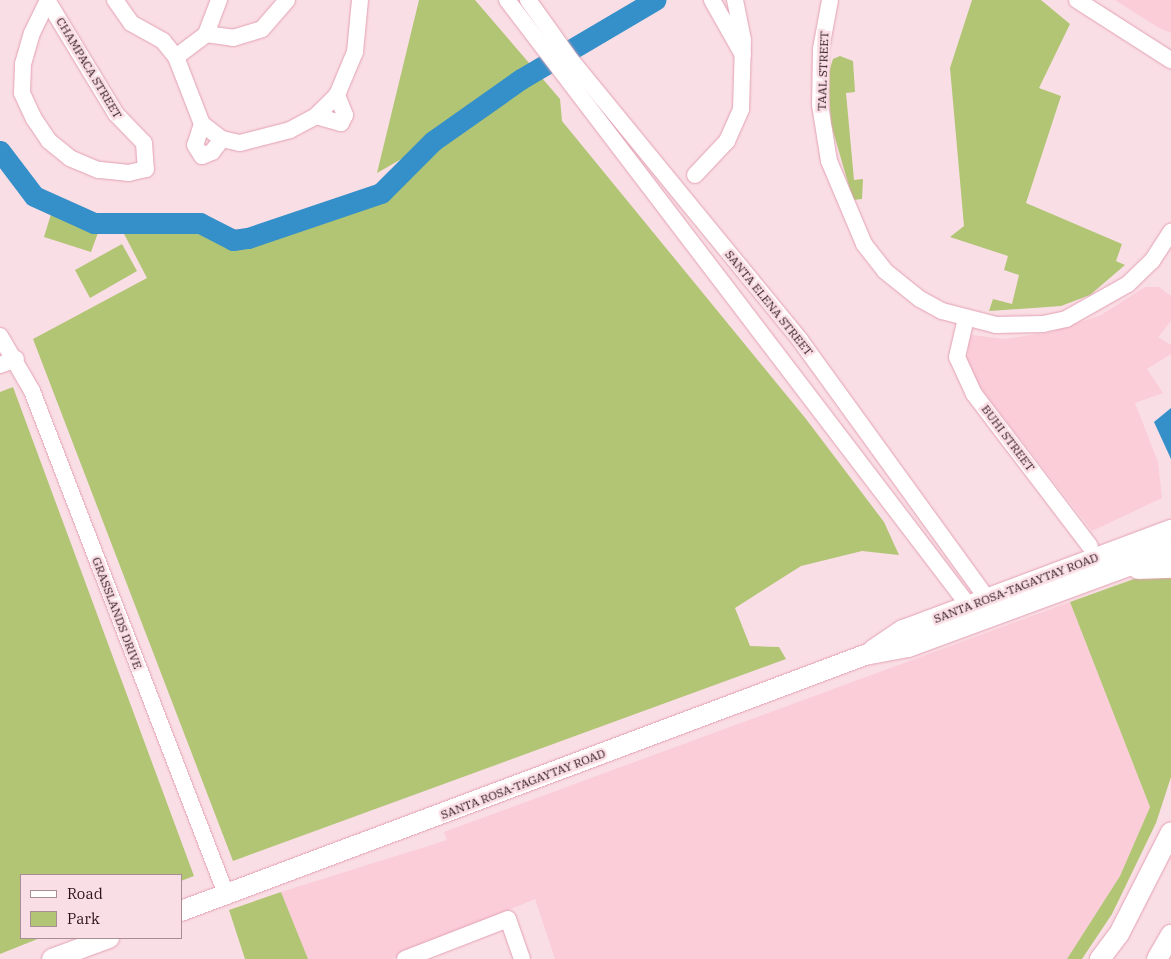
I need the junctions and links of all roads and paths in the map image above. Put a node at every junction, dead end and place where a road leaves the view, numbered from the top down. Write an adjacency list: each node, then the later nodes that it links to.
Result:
1 (47, 0): 1 (street, CHAMPACA STREET)
2 (115, 0): 15 (street)
3 (219, 0): 12 (street)
4 (287, 0): 12 (street)
5 (507, 0): 13 (street, SANTA ELENA STREET)
6 (528, 0): 13 (street, SANTA ELENA STREET)
7 (712, 0): 14 (street)
8 (735, 0): 14 (street)
9 (830, 0): 23 (street, TAAL STREET)
10 (1077, 0): 16 (street)
11 (362, 1): 17 (street)
12 (206, 34): 15 (street)
13 (558, 53): 25 (street, SANTA ELENA STREET); 26 (street, SANTA ELENA STREET)
14 (743, 55): 21 (street)
15 (176, 57): 19 (street)
16 (1171, 60)
17 (336, 95): 18 (street); 18 (street)
18 (316, 116): 20 (street)
19 (202, 124): 20 (street); 20 (street)
20 (222, 139)
21 (695, 175)
22 (1171, 232): 23 (street, TAAL STREET)
23 (966, 318): 30 (street, BUHI STREET)
24 (0, 336): 27 (street, GRASSLANDS DRIVE)
25 (800, 340): 26 (street); 33 (street, SANTA ELENA STREET)
26 (780, 354): 33 (street, SANTA ELENA STREET)
27 (16, 359): 28 (street); 36 (street, GRASSLANDS DRIVE)
28 (0, 365)
29 (1170, 532): 30 (main road); 32 (main road, SANTA ROSA-TAGAYTAY ROAD); 33 (main road, SANTA ROSA-TAGAYTAY ROAD)
30 (1090, 546): 33 (main road)
31 (1171, 568): 32 (main road)
32 (1099, 576): 33 (main road, SANTA ROSA-TAGAYTAY ROAD)
33 (986, 604): 34 (main road, SANTA ROSA-TAGAYTAY ROAD); 34 (main road, SANTA ROSA-TAGAYTAY ROAD)
34 (865, 655): 36 (main road, SANTA ROSA-TAGAYTAY ROAD)
35 (1171, 832): 44 (main road)
36 (226, 894): 37 (main road, SANTA ROSA-TAGAYTAY ROAD)
37 (182, 911)
38 (1171, 935): 45 (main road)
39 (106, 939): 41 (main road)
40 (426, 955): 42 (street); 43 (street)
41 (52, 959)
42 (405, 959)
43 (522, 959)
44 (1100, 959)
45 (1157, 959)

